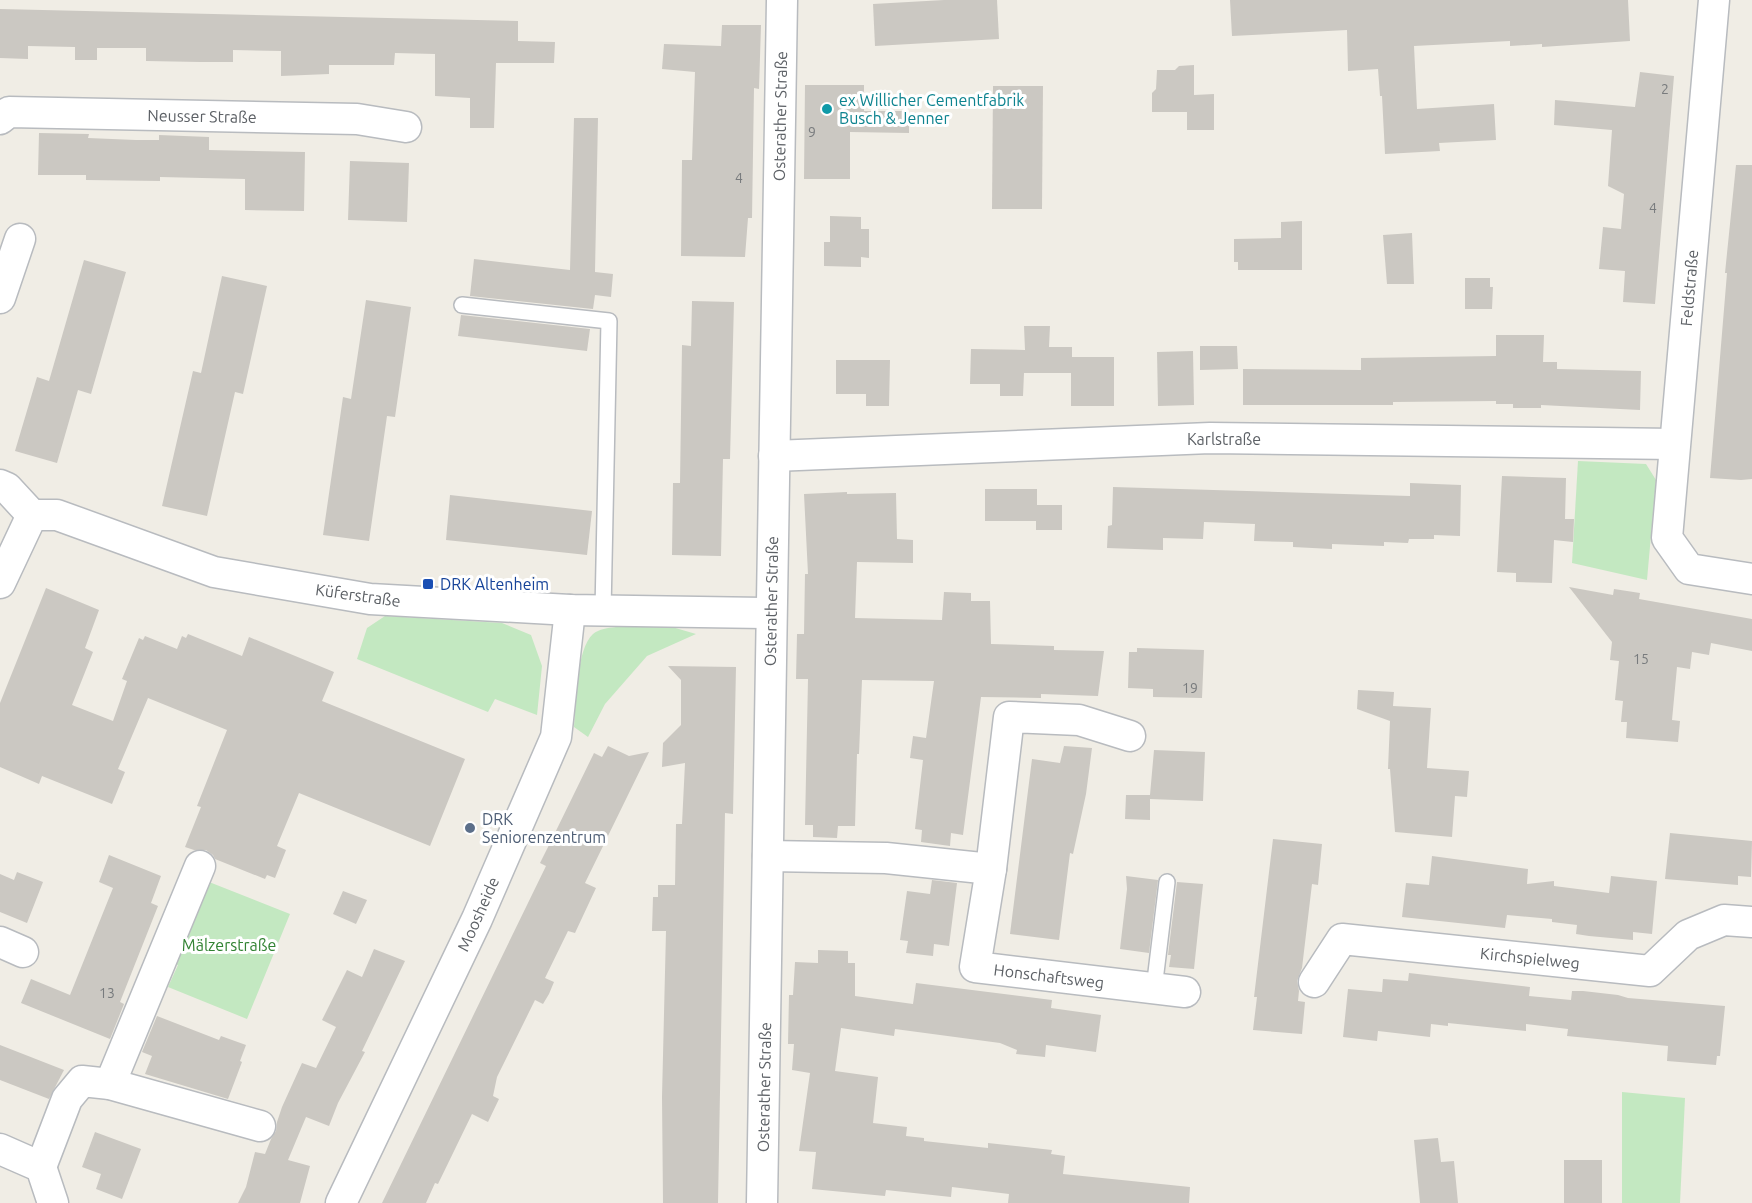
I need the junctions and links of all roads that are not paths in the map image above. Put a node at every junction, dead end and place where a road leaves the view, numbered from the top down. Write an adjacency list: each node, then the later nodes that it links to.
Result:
1 (782, 0): 9 (street, Osterather Straße)
2 (1714, 0): 8 (street, Feldstraße)
3 (0, 119): 4 (street, Neusser Straße)
4 (406, 127)
5 (20, 239): 6 (street)
6 (0, 298)
7 (462, 305): 15 (lane)
8 (1674, 444): 9 (street, Karlstraße); 12 (street, Feldstraße)
9 (774, 456): 16 (street, Osterather Straße)
10 (0, 485): 11 (street)
11 (32, 515): 13 (street); 14 (street, Küferstraße)
12 (1752, 579)
13 (0, 584)
14 (570, 610): 15 (street, Küferstraße); 31 (street, Moosheide)
15 (603, 611): 16 (street, Küferstraße)
16 (771, 613): 18 (street, Osterather Straße)
17 (1130, 736): 20 (street, Honschaftsweg)
18 (768, 855): 20 (street); 32 (street, Osterather Straße)
19 (200, 866): 26 (street)
20 (991, 869): 24 (street, Honschaftsweg)
21 (1167, 882): 24 (lane)
22 (1752, 922): 23 (street, Kirchspielweg)
23 (1314, 982)
24 (1154, 989): 25 (street, Honschaftsweg)
25 (1185, 992)
26 (110, 1084): 27 (street); 29 (street)
27 (260, 1126)
28 (0, 1149): 29 (street)
29 (41, 1167): 30 (street)
30 (53, 1203)
31 (340, 1203)
32 (762, 1203)

